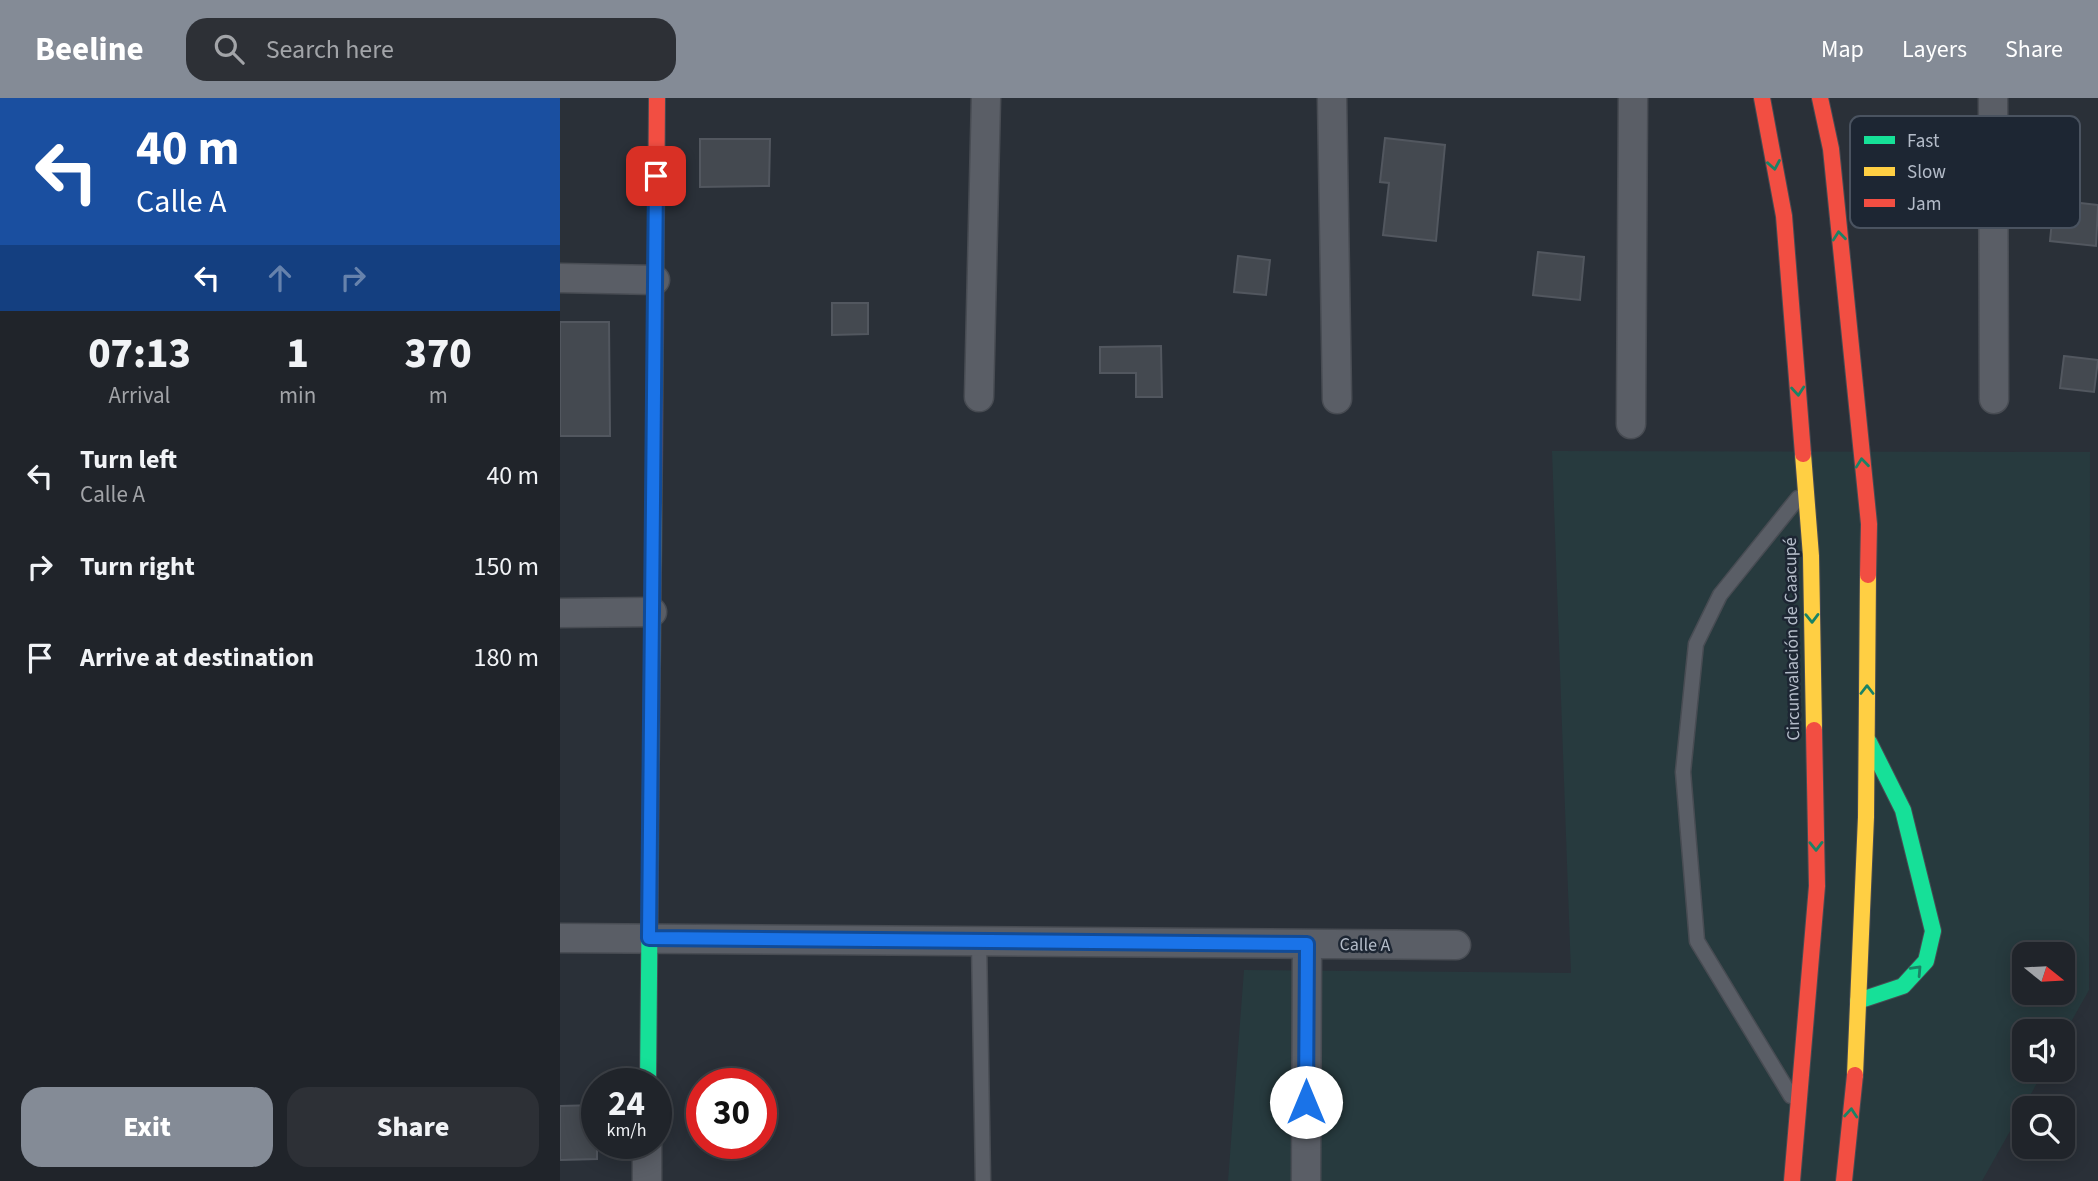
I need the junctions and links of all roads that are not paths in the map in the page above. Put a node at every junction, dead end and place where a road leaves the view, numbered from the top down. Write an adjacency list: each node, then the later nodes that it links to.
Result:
1 (657, 98): 11 (main road)
2 (986, 98): 12 (street)
3 (1332, 98): 14 (street)
4 (1633, 98): 15 (street)
5 (1762, 98): 16 (main road, Circunvalación de Caacupé, one-way to 16)
6 (1821, 98): 19 (main road, one-way to 6)
7 (1993, 98): 8 (street)
8 (1993, 116)
9 (1993, 228): 13 (street)
10 (560, 278): 11 (street)
11 (655, 279): 17 (main road)
12 (979, 397)
13 (1994, 398)
14 (1337, 400)
15 (1631, 424)
16 (1806, 489): 27 (main road, Circunvalación de Caacupé, one-way to 27); 27 (lane)
17 (652, 612): 18 (street); 21 (main road)
18 (560, 613)
19 (1867, 737): 25 (main road); 25 (main road, one-way to 19)
20 (560, 938): 21 (street, Calle A)
21 (649, 938): 22 (street, Calle A); 26 (main road)
22 (979, 941): 23 (street, Calle A); 30 (lane)
23 (1307, 944): 24 (street, Calle A); 31 (street)
24 (1456, 945)
25 (1858, 1001): 33 (main road, one-way to 25)
26 (648, 1068)
27 (1798, 1109): 32 (main road, Circunvalación de Caacupé)
28 (648, 1159): 29 (street)
29 (647, 1181)
30 (983, 1181)
31 (1306, 1181)
32 (1792, 1181)
33 (1844, 1181)

